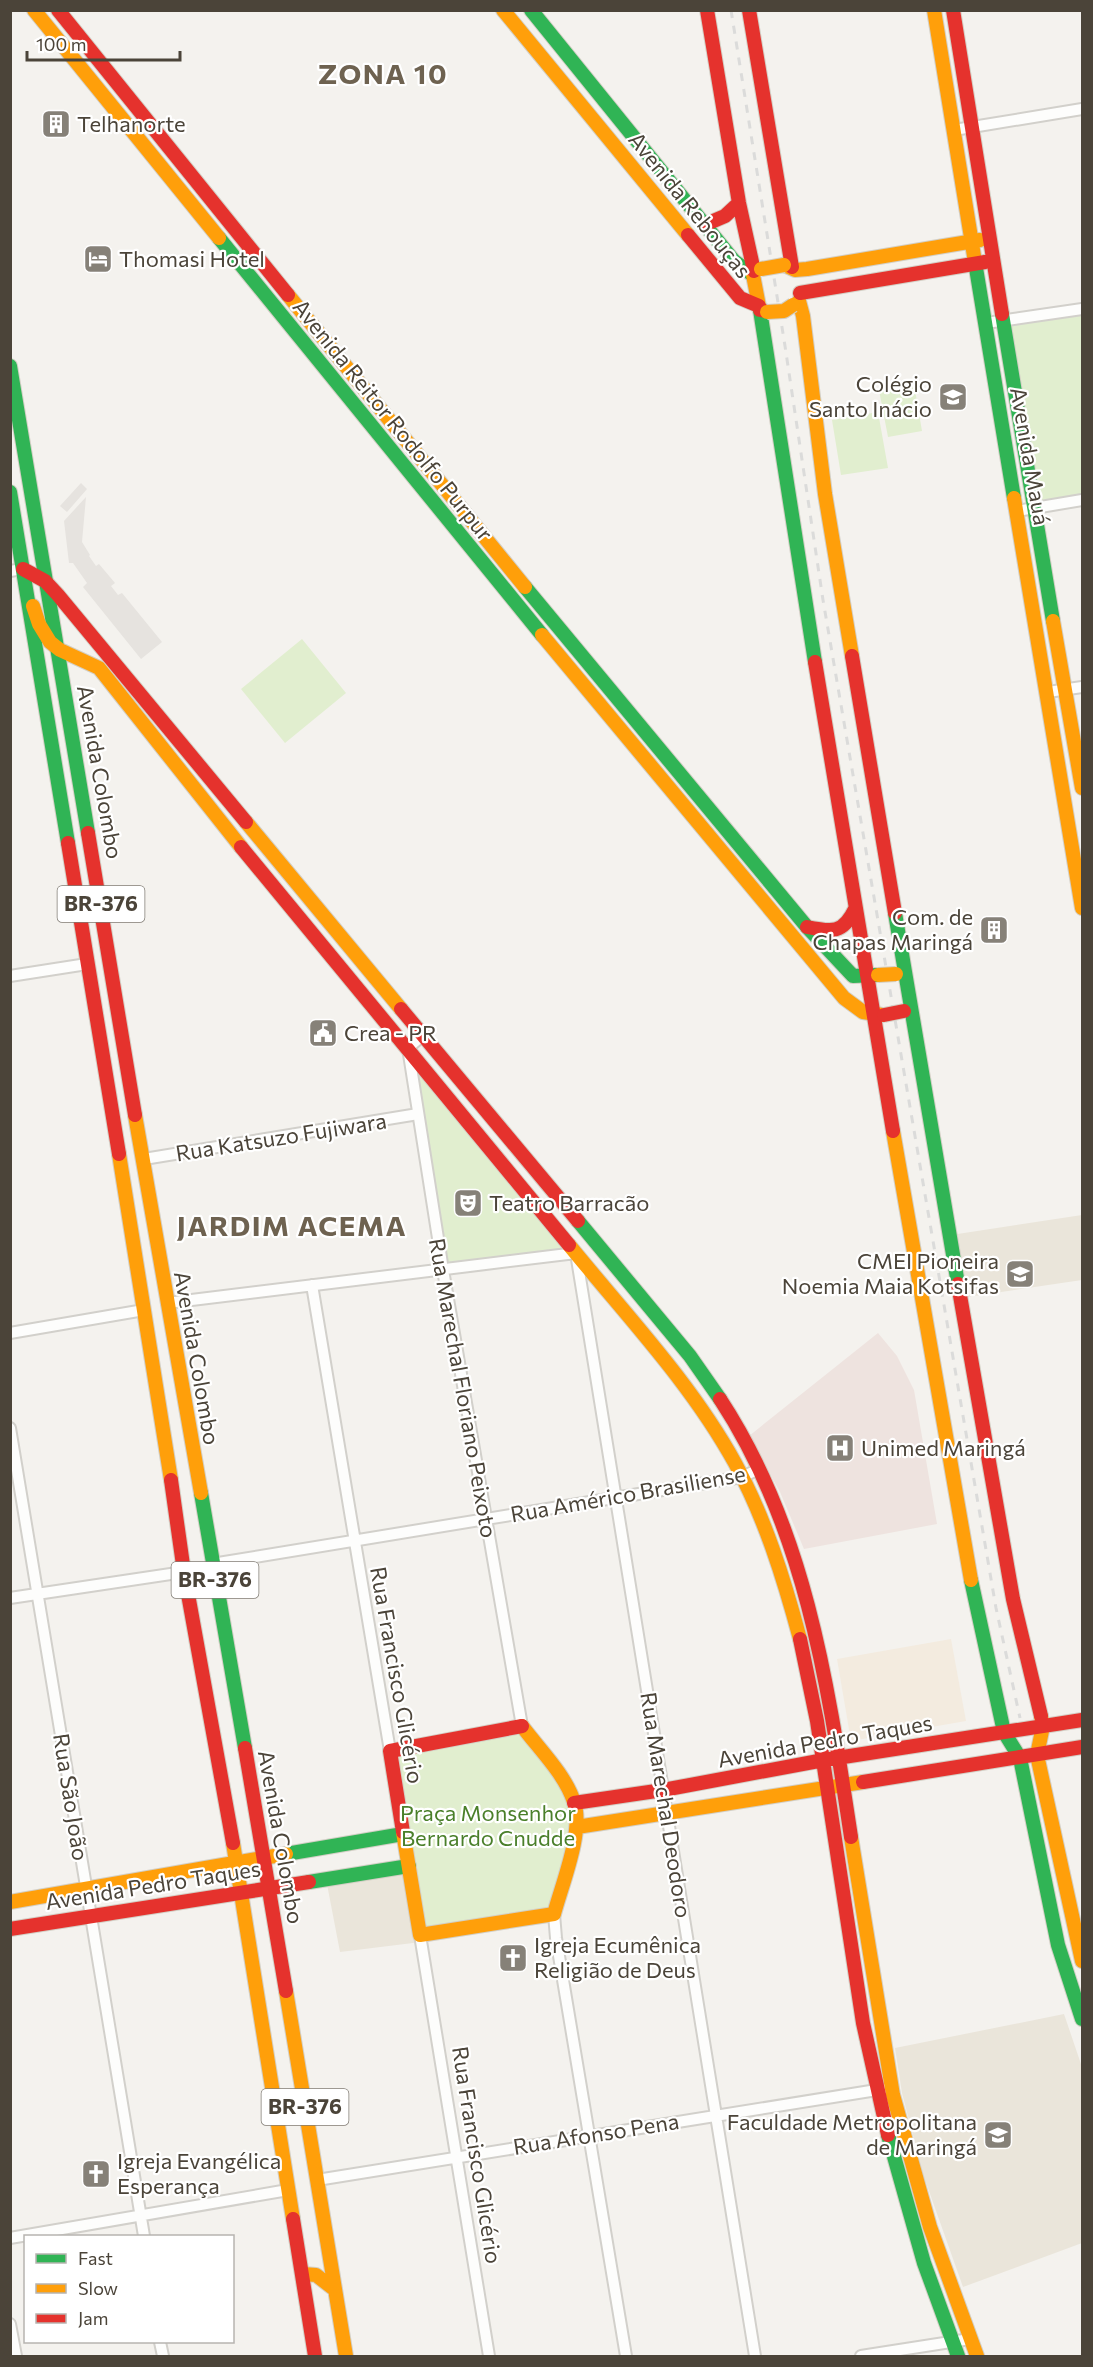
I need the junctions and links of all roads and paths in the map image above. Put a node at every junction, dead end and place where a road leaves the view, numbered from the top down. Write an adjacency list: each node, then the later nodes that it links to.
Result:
1 (34, 10): 12 (main road, Avenida Reitor Rodolfo Purpur)
2 (58, 10): 10 (main road, Avenida Reitor Rodolfo Purpur)
3 (503, 10): 11 (main road, Avenida Rebouças)
4 (531, 10): 9 (main road, Avenida Rebouças)
5 (707, 10): 18 (main road)
6 (749, 10): 26 (main road)
7 (934, 10): 15 (main road, Avenida Mauá)
8 (953, 10): 14 (main road, Avenida Mauá)
9 (547, 30): 11 (main road); 19 (main road, Avenida Rebouças)
10 (79, 36): 12 (main road); 16 (main road, Avenida Reitor Rodolfo Purpur)
11 (531, 44): 32 (main road, Avenida Rebouças)
12 (65, 48): 17 (main road, Avenida Reitor Rodolfo Purpur)
13 (1083, 109): 14 (street)
14 (973, 127): 15 (street); 20 (main road, Avenida Mauá)
15 (954, 130): 21 (main road, Avenida Mauá)
16 (162, 140): 17 (main road); 25 (main road, Avenida Reitor Rodolfo Purpur)
17 (148, 151): 28 (main road, Avenida Reitor Rodolfo Purpur)
18 (739, 203): 19 (main road); 27 (main road)
19 (704, 225): 27 (main road, Avenida Rebouças)
20 (991, 238): 21 (main road, Avenida Rebouças); 23 (main road, Avenida Mauá)
21 (972, 241): 22 (main road, Avenida Rebouças); 24 (main road, Avenida Mauá)
22 (884, 256): 26 (main road, Avenida Rebouças); 29 (main road)
23 (994, 261): 24 (main road); 35 (main road, Avenida Mauá)
24 (976, 264): 29 (main road); 36 (main road, Avenida Mauá)
25 (263, 266): 28 (main road); 31 (main road, Avenida Reitor Rodolfo Purpur)
26 (790, 267): 27 (main road, Avenida Rebouças, bridge); 30 (main road)
27 (756, 271): 32 (main road)
28 (249, 277): 34 (main road, Avenida Reitor Rodolfo Purpur)
29 (888, 278): 30 (main road)
30 (797, 300): 32 (main road, bridge); 65 (main road)
31 (295, 305): 34 (main road); 37 (main road, Avenida Reitor Rodolfo Purpur)
32 (762, 309): 60 (main road)
33 (1083, 309): 35 (street)
34 (281, 317): 39 (main road, Avenida Reitor Rodolfo Purpur)
35 (1004, 320): 36 (street); 42 (main road, Avenida Mauá)
36 (986, 323): 43 (main road, Avenida Mauá)
37 (340, 361): 39 (main road); 44 (main road, Avenida Reitor Rodolfo Purpur)
38 (10, 366): 47 (main road, Avenida Colombo / BR-376)
39 (326, 372): 46 (main road, Avenida Reitor Rodolfo Purpur)
40 (10, 492): 45 (main road, Avenida Colombo / BR-376)
41 (1083, 500): 42 (street)
42 (1034, 508): 43 (street); 50 (main road, Avenida Mauá)
43 (1017, 511): 51 (main road, Avenida Mauá)
44 (507, 566): 46 (main road); 57 (main road, Avenida Reitor Rodolfo Purpur)
45 (17, 570): 47 (main road); 48 (main road); 52 (main road, Avenida Colombo / BR-376)
46 (494, 577): 58 (main road, Avenida Reitor Rodolfo Purpur)
47 (45, 582): 48 (main road, Avenida Colombo / BR-376); 55 (main road)
48 (58, 650): 54 (main road, Avenida Colombo / BR-376); 56 (main road)
49 (1083, 687): 50 (street)
50 (1066, 690): 51 (street); 53 (main road, Avenida Mauá)
51 (1048, 692): 59 (main road, Avenida Mauá)
52 (56, 764): 54 (main road); 62 (main road, Avenida Colombo / BR-376)
53 (1083, 788)
54 (82, 792): 72 (main road, Avenida Colombo / BR-376)
55 (227, 799): 56 (main road); 68 (main road)
56 (212, 812): 69 (main road)
57 (737, 841): 58 (main road); 61 (main road, Avenida Reitor Rodolfo Purpur)
58 (724, 852): 67 (main road, Avenida Reitor Rodolfo Purpur)
59 (1083, 908)
60 (855, 909): 61 (main road); 63 (main road)
61 (807, 927): 63 (main road, Avenida Reitor Rodolfo Purpur)
62 (87, 964): 64 (street); 70 (main road, Avenida Colombo / BR-376)
63 (872, 975): 65 (main road, bridge); 67 (main road)
64 (10, 976)
65 (901, 978): 66 (main road)
66 (908, 1008): 67 (main road, bridge); 99 (main road)
67 (878, 1015): 100 (main road)
68 (422, 1036): 69 (street); 74 (main road)
69 (408, 1048): 71 (street, Rua Marechal Floriano Peixoto); 75 (main road)
70 (111, 1111): 72 (main road); 79 (main road, Avenida Colombo / BR-376)
71 (418, 1114): 73 (street, Rua Katsuzo Fujiwara); 76 (street, Rua Marechal Floriano Peixoto)
72 (138, 1126): 73 (main road, Avenida Colombo / BR-376)
73 (144, 1159): 78 (main road, Avenida Colombo / BR-376)
74 (592, 1239): 75 (street); 86 (main road)
75 (576, 1253): 76 (street); 87 (main road); 88 (street, Rua Marechal Deodoro)
76 (443, 1270): 77 (street); 89 (street, Rua Marechal Floriano Peixoto)
77 (312, 1286): 78 (street); 90 (street, Rua Francisco Glicério)
78 (167, 1303): 83 (main road, Avenida Colombo / BR-376)
79 (144, 1310): 80 (street); 82 (main road, Avenida Colombo / BR-376)
80 (10, 1332)
81 (10, 1428): 93 (street, Rua São João)
82 (165, 1433): 83 (main road); 84 (main road, Avenida Colombo / BR-376)
83 (189, 1434): 85 (main road, Avenida Colombo / BR-376)
84 (168, 1453): 85 (main road); 92 (main road, Avenida Colombo / BR-376)
85 (192, 1453): 91 (main road, Avenida Colombo / BR-376)
86 (759, 1469): 87 (street, Rua Américo Brasiliense); 95 (main road)
87 (742, 1477): 88 (street, Rua Américo Brasiliense); 96 (main road)
88 (616, 1498): 89 (street, Rua Américo Brasiliense); 109 (street, Rua Marechal Deodoro)
89 (486, 1519): 90 (street, Rua Américo Brasiliense); 98 (street, Rua Marechal Floriano Peixoto)
90 (353, 1541): 91 (street, Rua Américo Brasiliense); 102 (street, Rua Francisco Glicério)
91 (212, 1564): 114 (main road, Avenida Colombo / BR-376)
92 (184, 1572): 93 (street); 115 (main road, Avenida Colombo / BR-376)
93 (39, 1593): 94 (street); 120 (street, Rua São João)
94 (10, 1598)
95 (819, 1654): 96 (main road); 104 (main road)
96 (804, 1656): 106 (main road)
97 (1083, 1720): 99 (main road, Avenida Pedro Taques)
98 (522, 1726): 102 (main road); 110 (main road)
99 (1043, 1726): 100 (main road, Avenida Pedro Taques); 103 (main road)
100 (1004, 1732): 104 (main road, Avenida Pedro Taques); 105 (main road)
101 (1083, 1747): 103 (main road, Avenida Pedro Taques)
102 (390, 1751): 113 (main road, Rua Francisco Glicério)
103 (1037, 1755): 105 (main road, Avenida Pedro Taques); 127 (main road)
104 (839, 1758): 106 (main road, Avenida Pedro Taques); 107 (main road)
105 (1020, 1758): 107 (main road, Avenida Pedro Taques); 128 (main road)
106 (824, 1760): 108 (main road); 109 (main road, Avenida Pedro Taques)
107 (843, 1786): 108 (main road, Avenida Pedro Taques); 117 (main road)
108 (828, 1788): 111 (main road, Avenida Pedro Taques); 118 (main road)
109 (663, 1790): 110 (main road, Avenida Pedro Taques); 111 (street, Rua Marechal Deodoro)
110 (574, 1803): 112 (main road)
111 (667, 1814): 112 (main road, Avenida Pedro Taques); 133 (street, Rua Marechal Deodoro)
112 (577, 1827): 123 (main road)
113 (402, 1834): 114 (main road, Avenida Pedro Taques); 116 (main road, Rua Francisco Glicério)
114 (263, 1857): 115 (main road, Avenida Pedro Taques); 119 (main road, Avenida Colombo / BR-376)
115 (236, 1862): 120 (main road, Avenida Pedro Taques); 121 (main road, Avenida Colombo / BR-376)
116 (409, 1866): 119 (main road, Avenida Pedro Taques); 126 (main road, Rua Francisco Glicério)
117 (857, 1876): 118 (main road); 131 (main road)
118 (841, 1878): 132 (main road)
119 (268, 1889): 121 (main road, Avenida Pedro Taques); 136 (main road, Avenida Colombo / BR-376)
120 (85, 1890): 122 (main road, Avenida Pedro Taques); 124 (street, Rua São João)
121 (240, 1893): 124 (main road, Avenida Pedro Taques); 137 (main road, Avenida Colombo / BR-376)
122 (10, 1902)
123 (554, 1914): 126 (main road); 134 (street)
124 (90, 1916): 125 (main road, Avenida Pedro Taques); 140 (street, Rua São João)
125 (10, 1929)
126 (420, 1935): 135 (street, Rua Francisco Glicério)
127 (1076, 1940): 128 (main road); 129 (main road)
128 (1058, 1945): 130 (main road)
129 (1083, 1961)
130 (1083, 2019)
131 (892, 2087): 132 (street, Rua Afonso Pena); 138 (main road)
132 (876, 2090): 133 (street, Rua Afonso Pena); 139 (main road)
133 (716, 2115): 134 (street, Rua Afonso Pena); 153 (street, Rua Marechal Deodoro)
134 (588, 2136): 135 (street, Rua Afonso Pena); 152 (street)
135 (456, 2158): 136 (street, Rua Afonso Pena); 151 (street, Rua Francisco Glicério)
136 (317, 2180): 144 (main road, Avenida Colombo / BR-376)
137 (288, 2190): 140 (street); 143 (main road, Avenida Colombo / BR-376)
138 (924, 2206): 139 (main road); 146 (main road)
139 (907, 2211): 147 (main road)
140 (141, 2217): 141 (street); 142 (street, Rua São João)
141 (29, 2235)
142 (144, 2235)
143 (303, 2274): 144 (main road); 149 (main road, Avenida Colombo / BR-376)
144 (334, 2289): 150 (main road, Avenida Colombo / BR-376)
145 (10, 2324): 148 (street)
146 (970, 2339): 147 (street); 156 (main road)
147 (952, 2342): 154 (street); 155 (main road)
148 (16, 2356)
149 (315, 2356)
150 (346, 2356)
151 (489, 2356)
152 (626, 2356)
153 (755, 2356)
154 (861, 2356)
155 (958, 2356)
156 (977, 2356)

